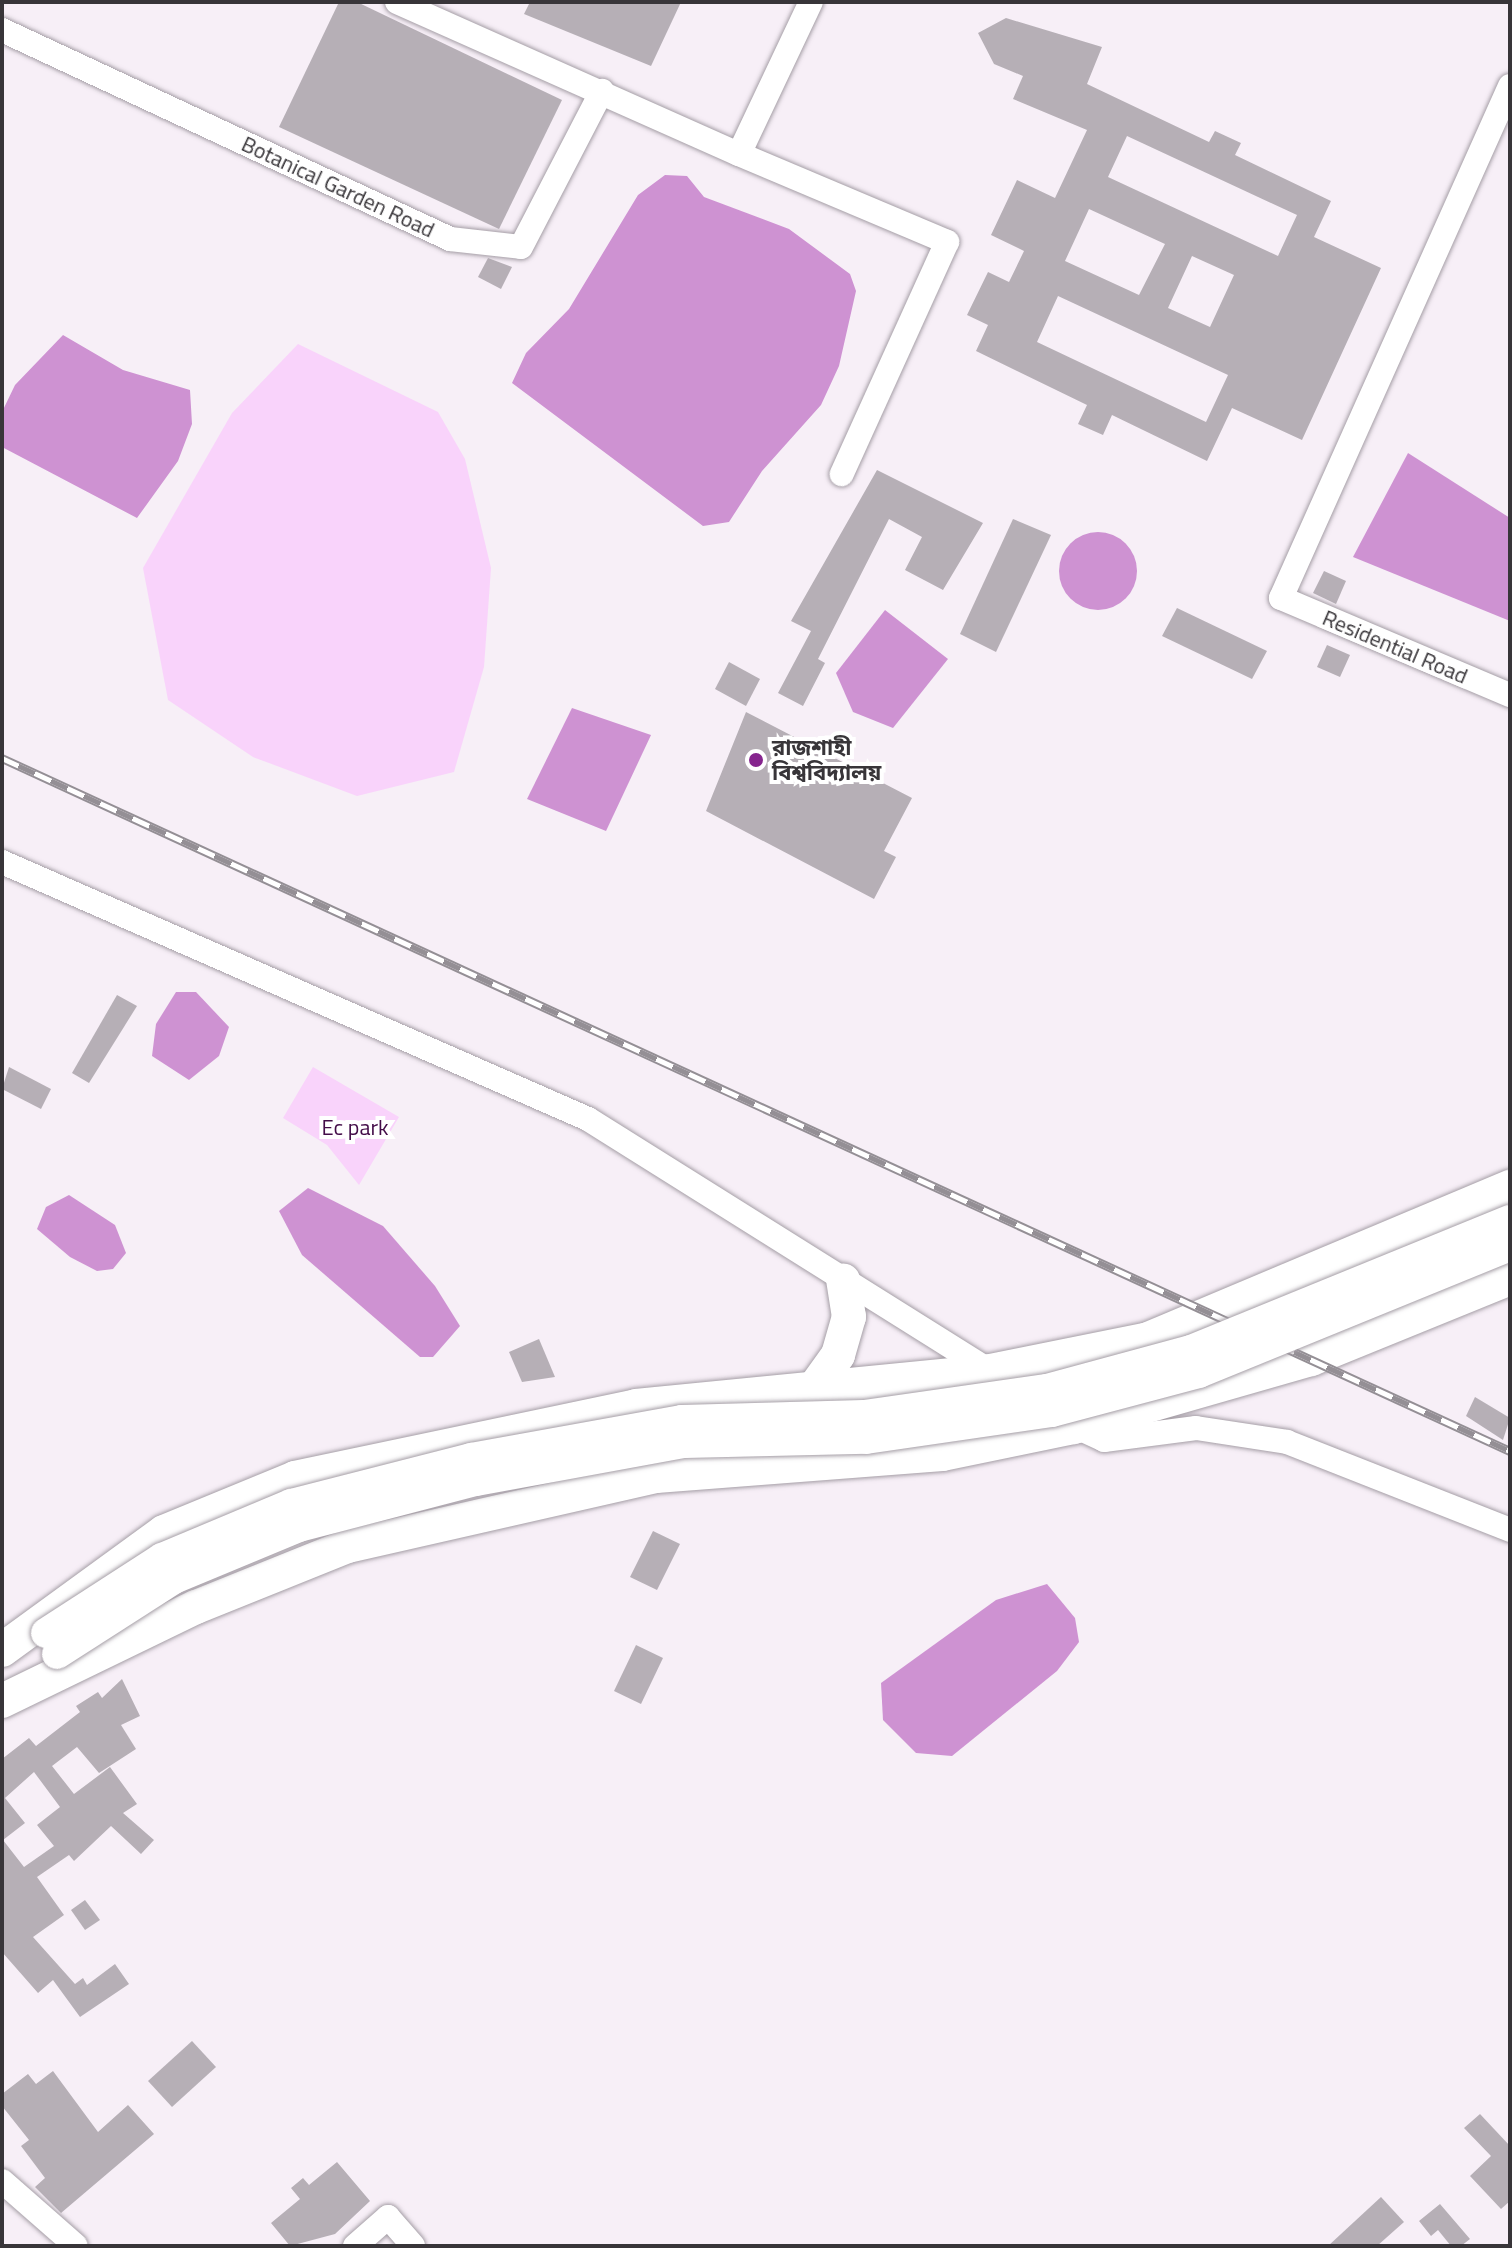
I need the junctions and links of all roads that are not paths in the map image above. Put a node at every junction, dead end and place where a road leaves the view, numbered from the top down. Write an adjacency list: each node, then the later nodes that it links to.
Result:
1 (397, 2): 5 (street)
2 (811, 2): 6 (street)
3 (2, 30): 5 (street, Botanical Garden Road)
4 (1510, 86): 8 (street, Residential Road)
5 (602, 91): 6 (street)
6 (739, 154): 7 (street)
7 (842, 474)
8 (1510, 695)
9 (2, 862): 14 (street)
10 (1510, 1187): 15 (main road)
11 (1510, 1220): 12 (street, bridge)
12 (1510, 1246)
13 (1510, 1278): 17 (main road)
14 (843, 1280): 15 (street); 16 (main road)
15 (990, 1371): 16 (main road); 17 (street)
16 (810, 1394): 19 (main road)
17 (1074, 1427): 18 (street); 20 (main road)
18 (1510, 1530)
19 (2, 1650)
20 (2, 1701)
21 (2, 2181): 22 (street)
22 (76, 2246)
23 (355, 2246): 24 (street)
24 (413, 2246)

